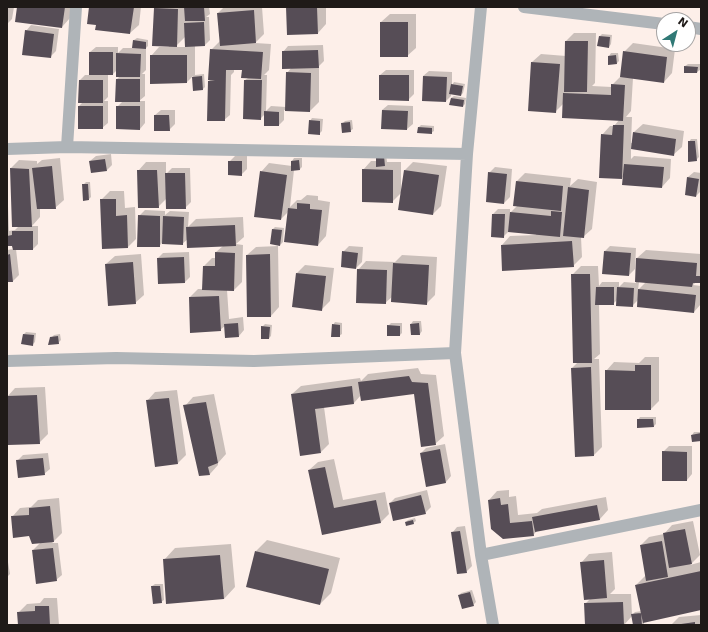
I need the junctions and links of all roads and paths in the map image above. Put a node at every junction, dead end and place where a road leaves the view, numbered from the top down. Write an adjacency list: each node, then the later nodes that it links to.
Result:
1 (76, 7): 5 (street)
2 (481, 7): 7 (street)
3 (524, 7): 4 (street)
4 (656, 23)
5 (67, 147): 6 (street); 7 (street)
6 (7, 149)
7 (467, 154): 8 (street)
8 (455, 353): 9 (street); 11 (street)
9 (7, 361)
10 (701, 510): 11 (street)
11 (481, 555): 12 (street)
12 (493, 625)

